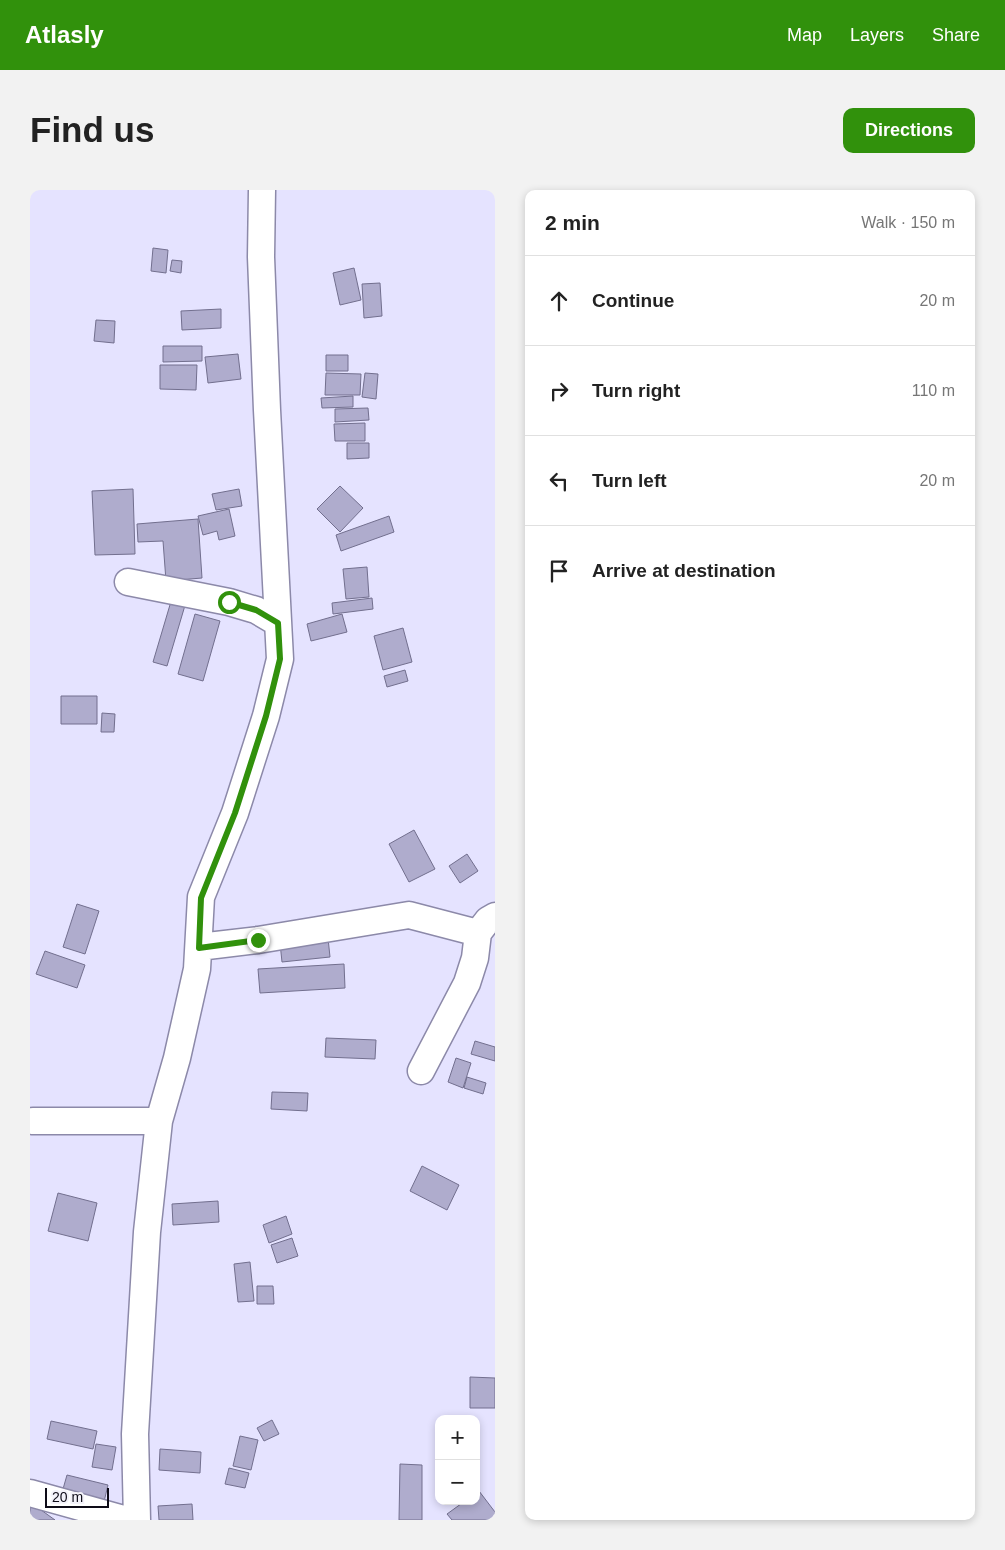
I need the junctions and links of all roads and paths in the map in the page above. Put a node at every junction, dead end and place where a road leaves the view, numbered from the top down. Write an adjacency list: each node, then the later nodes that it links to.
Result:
1 (262, 190): 3 (street)
2 (128, 582): 3 (street)
3 (278, 623): 5 (street)
4 (486, 924): 5 (street); 6 (street)
5 (199, 948): 8 (street)
6 (421, 1071)
7 (33, 1121): 8 (street)
8 (159, 1121): 11 (street)
9 (30, 1493): 10 (street)
10 (127, 1520)
11 (137, 1520)

